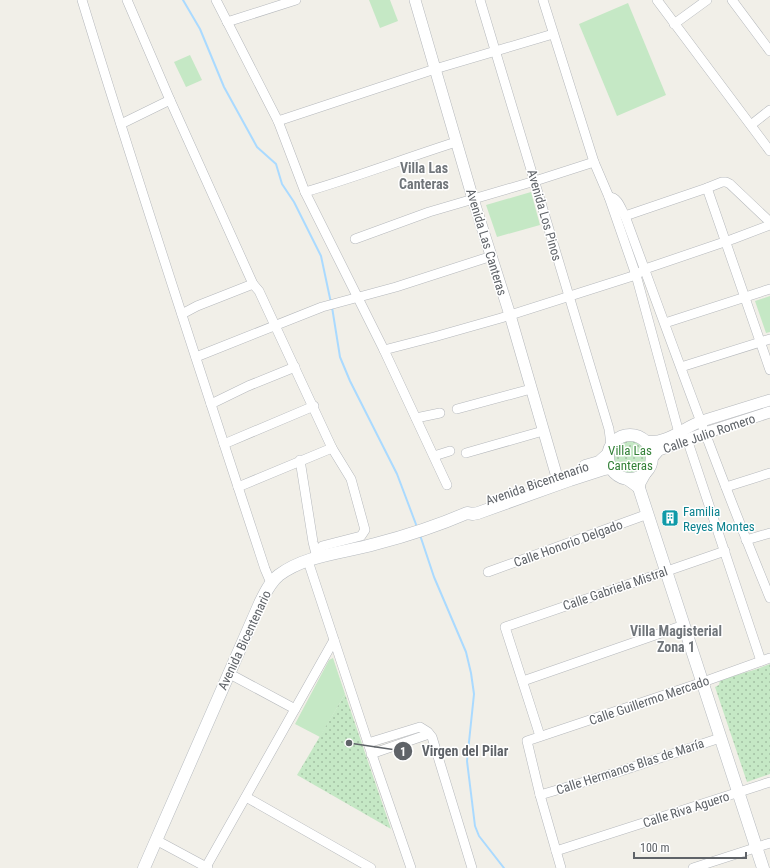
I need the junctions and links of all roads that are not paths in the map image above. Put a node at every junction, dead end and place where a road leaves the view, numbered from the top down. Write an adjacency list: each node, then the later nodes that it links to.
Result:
1 (82, 0): 20 (street)
2 (127, 0): 17 (street)
3 (216, 0): 11 (street)
4 (415, 0): 16 (street, Avenida Las Canteras)
5 (480, 0): 15 (street, Avenida Los Pinos)
6 (543, 0): 13 (street)
7 (657, 0): 12 (street)
8 (707, 0): 12 (street)
9 (732, 0): 14 (street)
10 (290, 1): 11 (street)
11 (227, 22): 19 (street)
12 (674, 24): 21 (street)
13 (553, 34): 15 (street); 24 (street)
14 (770, 51)
15 (496, 52): 16 (street); 25 (street, Avenida Los Pinos)
16 (435, 69): 19 (street); 22 (street, Avenida Las Canteras)
17 (170, 100): 20 (street); 37 (street)
18 (770, 110): 21 (street)
19 (278, 121): 27 (street)
20 (121, 124): 42 (street)
21 (751, 125): 23 (street)
22 (456, 142): 27 (street); 29 (street, Avenida Las Canteras)
23 (770, 151)
24 (594, 162): 25 (street); 28 (street)
25 (535, 181): 29 (street); 39 (street, Avenida Los Pinos)
26 (707, 188): 30 (street); 31 (street); 33 (street)
27 (305, 192): 40 (street)
28 (609, 197): 30 (street); 36 (street)
29 (473, 199): 32 (street); 34 (street, Avenida Las Canteras)
30 (625, 216): 35 (street)
31 (770, 224): 33 (street)
32 (354, 239)
33 (726, 242): 35 (street); 41 (street)
34 (492, 256): 40 (street); 43 (street, Avenida Las Canteras)
35 (645, 269): 36 (street); 44 (street)
36 (636, 275): 39 (street); 64 (street)
37 (253, 284): 42 (street); 45 (street)
38 (770, 289): 41 (street)
39 (569, 296): 43 (street); 67 (street, Avenida Los Pinos)
40 (357, 297): 45 (street); 48 (street)
41 (745, 298): 44 (street); 47 (street)
42 (182, 314): 49 (street)
43 (510, 315): 48 (street); 53 (street, Avenida Las Canteras)
44 (665, 323): 51 (street)
45 (276, 325): 49 (street); 50 (street)
46 (770, 339): 47 (street)
47 (760, 342): 51 (street); 52 (street)
48 (384, 350): 60 (street)
49 (196, 357): 55 (street)
50 (295, 367): 55 (street); 56 (street)
51 (680, 367): 61 (street)
52 (770, 370)
53 (531, 389): 57 (street); 62 (street, Avenida Las Canteras)
54 (770, 400): 61 (street, Calle Julio Romero)
55 (211, 404): 66 (street)
56 (314, 406): 66 (street); 68 (street)
57 (457, 409)
58 (770, 412): 63 (street, Calle Julio Romero)
59 (440, 413): 60 (street)
60 (416, 418): 71 (street)
61 (700, 422): 63 (street); 64 (street, Calle Julio Romero)
62 (542, 430): 70 (street); 77 (street, Avenida Las Canteras)
63 (705, 433): 64 (street, Calle Julio Romero); 81 (street)
64 (683, 436): 65 (street, Calle Julio Romero); 72 (street, Calle Julio Romero); 86 (street)
65 (646, 441): 67 (main road); 72 (main road)
66 (224, 444): 80 (street)
67 (612, 446): 74 (main road); 77 (main road, Avenida Bicentenario)
68 (332, 448): 73 (street); 87 (street)
69 (450, 452): 71 (street)
70 (466, 453)
71 (434, 456): 79 (street)
72 (652, 458): 76 (main road)
73 (300, 460): 80 (street); 87 (street)
74 (610, 468): 77 (main road, Avenida Bicentenario); 78 (main road)
75 (770, 473): 81 (street)
76 (645, 474): 78 (main road); 82 (street)
77 (557, 480): 87 (main road, Avenida Bicentenario)
78 (628, 480): 82 (street)
79 (447, 485)
80 (238, 487): 90 (street)
81 (726, 487): 85 (street)
82 (639, 488): 83 (main road)
83 (648, 514): 88 (main road); 89 (street, Calle Honorio Delgado)
84 (770, 532): 85 (street)
85 (746, 540): 91 (street)
86 (725, 551): 88 (street, Calle Gabriela Mistral); 94 (street)
87 (313, 559): 90 (main road, Avenida Bicentenario); 93 (street)
88 (666, 570): 92 (main road); 96 (street, Calle Gabriela Mistral)
89 (488, 572)
90 (271, 583): 95 (main road, Avenida Bicentenario)
91 (770, 598)
92 (684, 625): 96 (street); 97 (main road)
93 (334, 640): 98 (street); 102 (street)
94 (766, 659): 97 (street, Calle Guillermo Mercado)
95 (228, 673): 98 (street); 108 (main road, Avenida Bicentenario)
96 (523, 681): 100 (street)
97 (703, 682): 100 (street, Calle Guillermo Mercado); 101 (main road)
98 (295, 709): 107 (street)
99 (429, 734): 102 (street); 103 (street); 116 (street)
100 (540, 736): 106 (street, Calle Guillermo Mercado)
101 (720, 738): 105 (main road); 106 (street, Calle Hermanos Blas de María)
102 (368, 743): 103 (street)
103 (372, 754): 115 (street)
104 (770, 782): 105 (street, Calle Riva Aguero)
105 (739, 792): 110 (main road); 111 (street, Calle Riva Aguero)
106 (540, 795): 111 (street)
107 (246, 797): 112 (street); 114 (street)
108 (156, 840): 112 (street); 113 (main road, Avenida Bicentenario)
109 (770, 843): 110 (street)
110 (757, 848): 118 (street); 119 (main road)
111 (556, 851): 117 (street)
112 (207, 867)
113 (144, 868)
114 (371, 868)
115 (411, 868)
116 (472, 868)
117 (561, 868)
118 (693, 868)
119 (763, 868)

